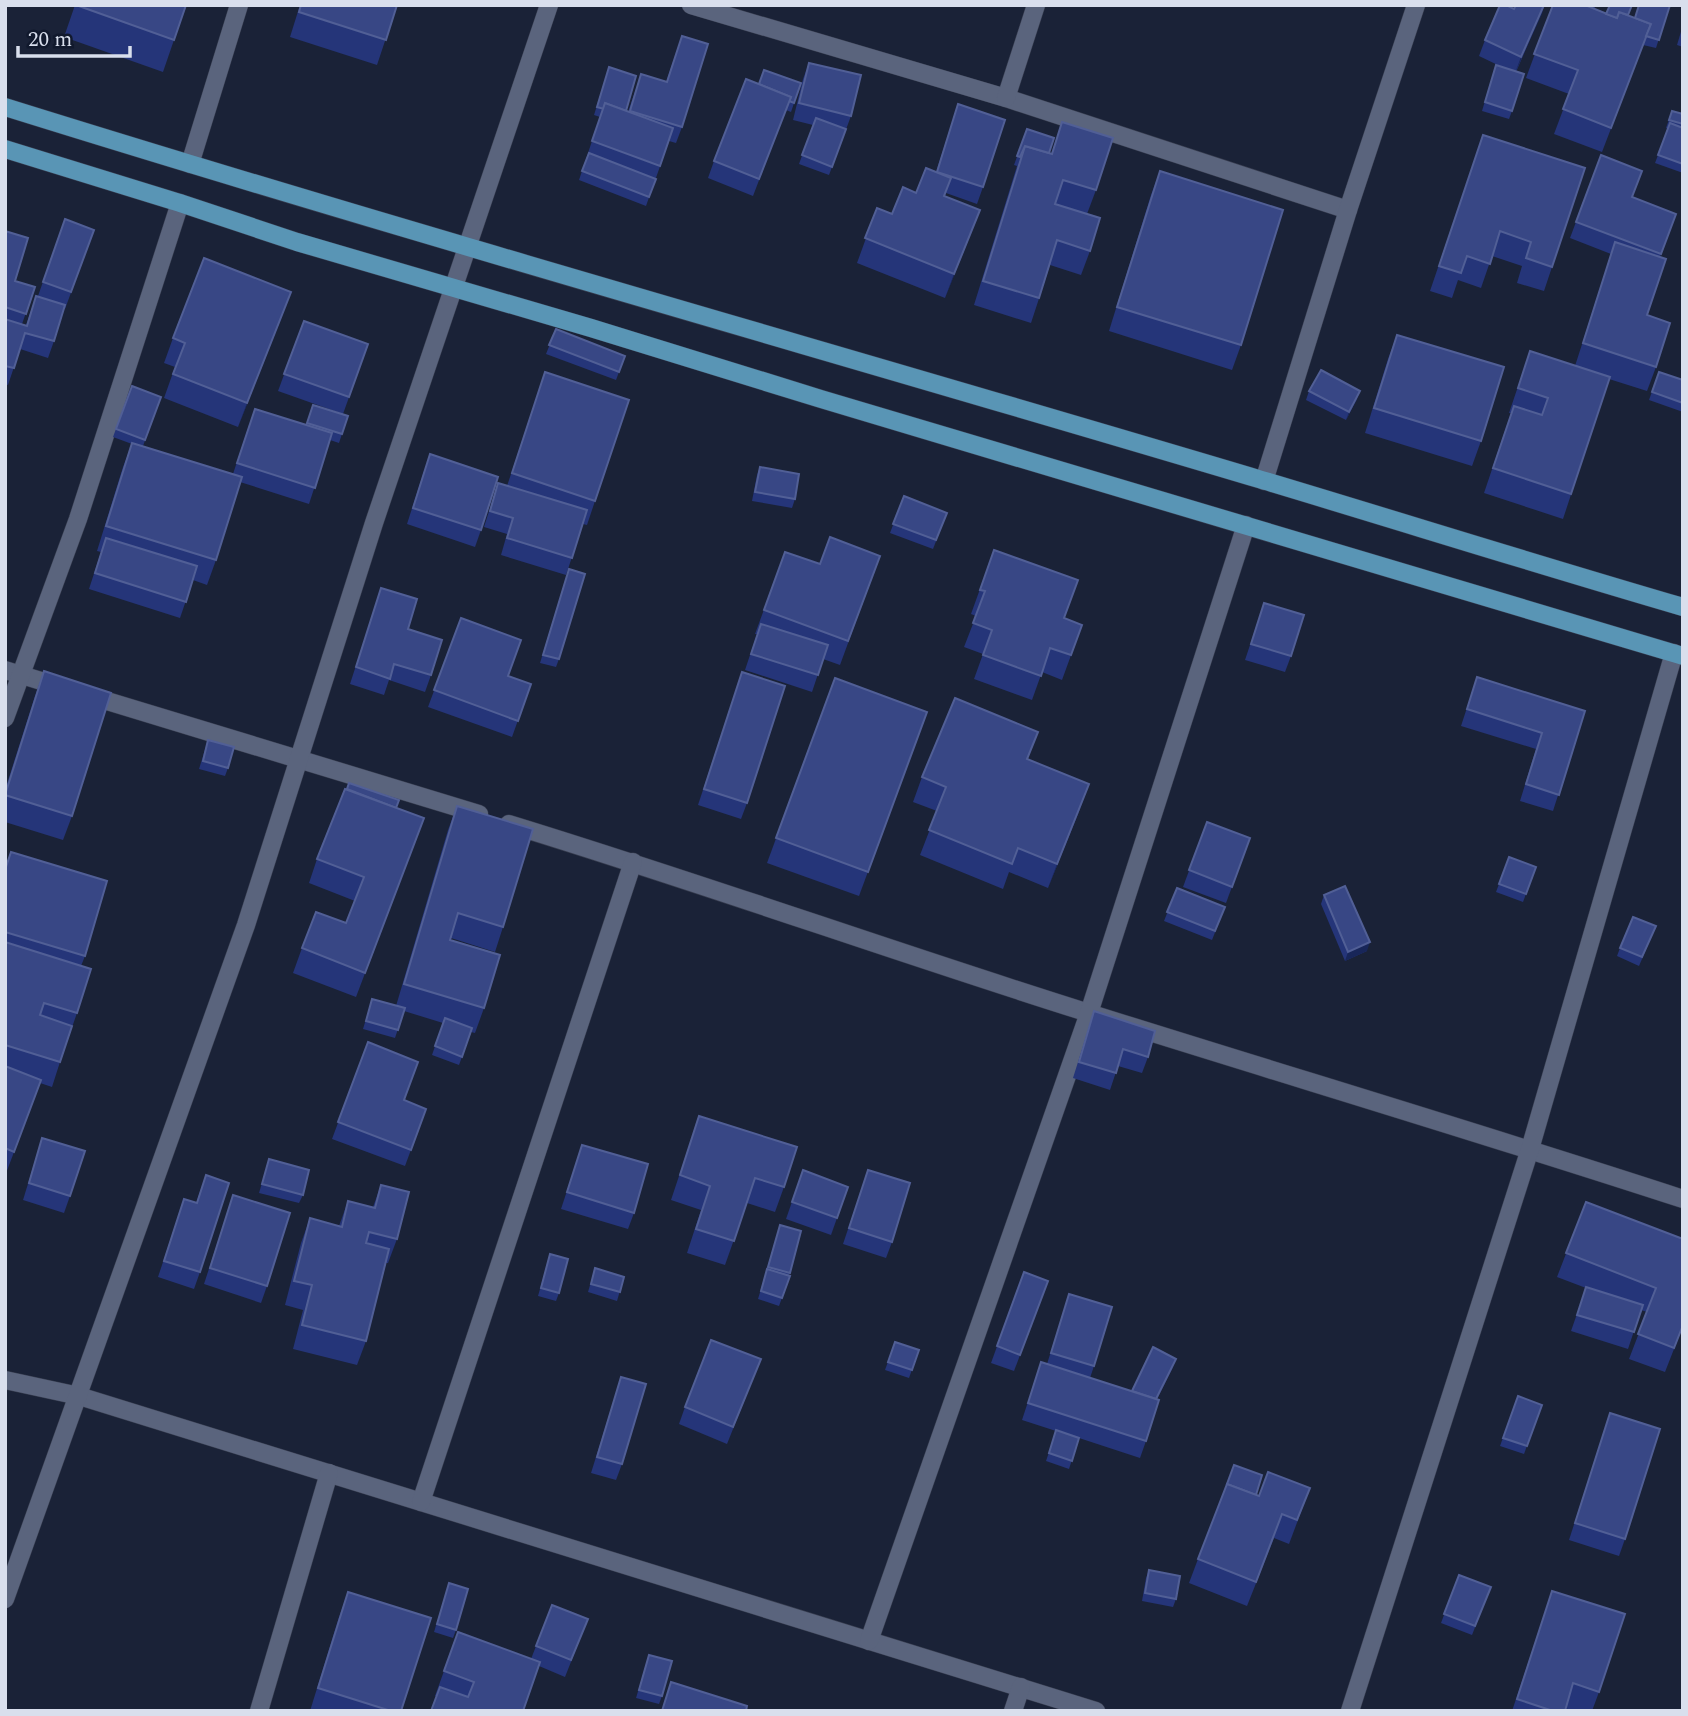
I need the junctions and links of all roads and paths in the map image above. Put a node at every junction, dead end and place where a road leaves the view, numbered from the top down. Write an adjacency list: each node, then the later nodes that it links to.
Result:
1 (239, 5): 9 (street)
2 (549, 5): 12 (street)
3 (691, 5): 6 (street)
4 (1036, 5): 6 (street)
5 (1416, 5): 11 (street)
6 (1006, 98): 11 (street)
7 (5, 107): 9 (main road)
8 (5, 149): 10 (main road)
9 (190, 164): 12 (main road)
10 (180, 203): 13 (main road); 18 (street)
11 (1348, 210): 14 (street)
12 (465, 248): 13 (street); 14 (main road)
13 (452, 289): 15 (main road); 20 (street)
14 (1264, 481): 16 (main road)
15 (1246, 525): 17 (main road); 22 (street)
16 (1683, 607)
17 (1679, 654): 23 (street)
18 (13, 672): 19 (street); 20 (street)
19 (5, 718)
20 (300, 759): 21 (street); 26 (street)
21 (633, 862): 22 (street); 28 (street)
22 (1089, 1013): 23 (street); 30 (street)
23 (1530, 1149): 24 (street); 35 (street)
24 (1683, 1199)
25 (5, 1380): 26 (street)
26 (79, 1395): 27 (street); 29 (street)
27 (329, 1473): 28 (street); 32 (street)
28 (421, 1502): 30 (street)
29 (5, 1599)
30 (869, 1641): 31 (street)
31 (1021, 1687): 33 (street); 34 (street)
32 (259, 1711)
33 (1013, 1711)
34 (1096, 1711)
35 (1350, 1711)

